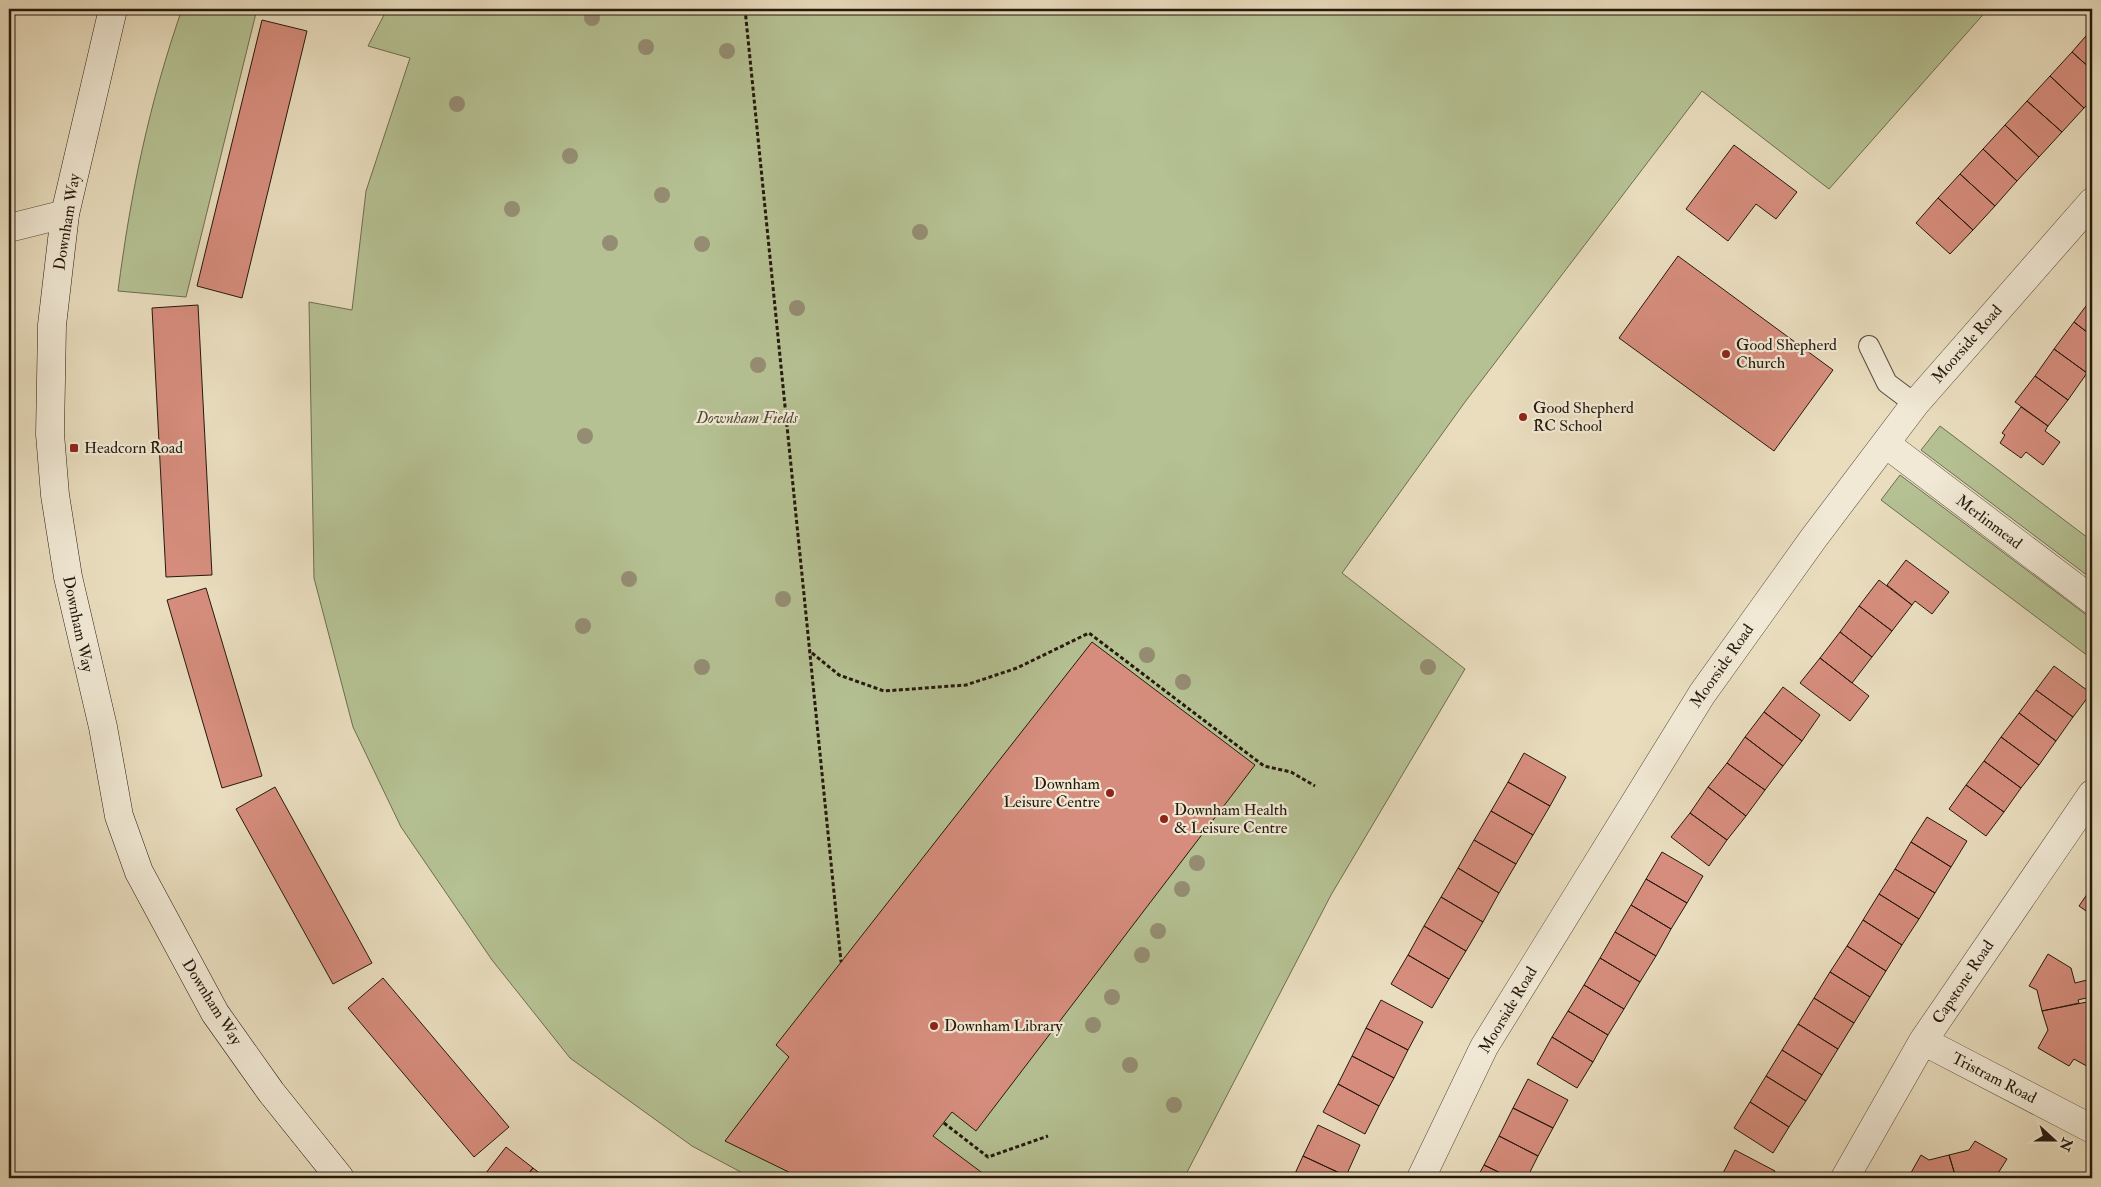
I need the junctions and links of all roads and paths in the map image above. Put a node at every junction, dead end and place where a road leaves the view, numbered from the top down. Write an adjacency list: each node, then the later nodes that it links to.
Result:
1 (113, 9): 4 (street, Downham Way)
2 (744, 9): 10 (path)
3 (2092, 202): 7 (street, Moorside Road)
4 (65, 214): 5 (street); 18 (street, Downham Way)
5 (9, 228)
6 (1869, 346): 7 (lane)
7 (1916, 404): 8 (street, Moorside Road)
8 (1886, 444): 9 (street, Merlinmead); 19 (street, Moorside Road)
9 (2092, 600)
10 (811, 653): 11 (path); 13 (path)
11 (1315, 786)
12 (2092, 794): 14 (street, Capstone Road)
13 (841, 962)
14 (1923, 1040): 16 (street, Tristram Road); 20 (street, Capstone Road)
15 (944, 1123): 17 (path)
16 (2092, 1129)
17 (1048, 1136)
18 (340, 1178)
19 (1421, 1178)
20 (1846, 1178)

